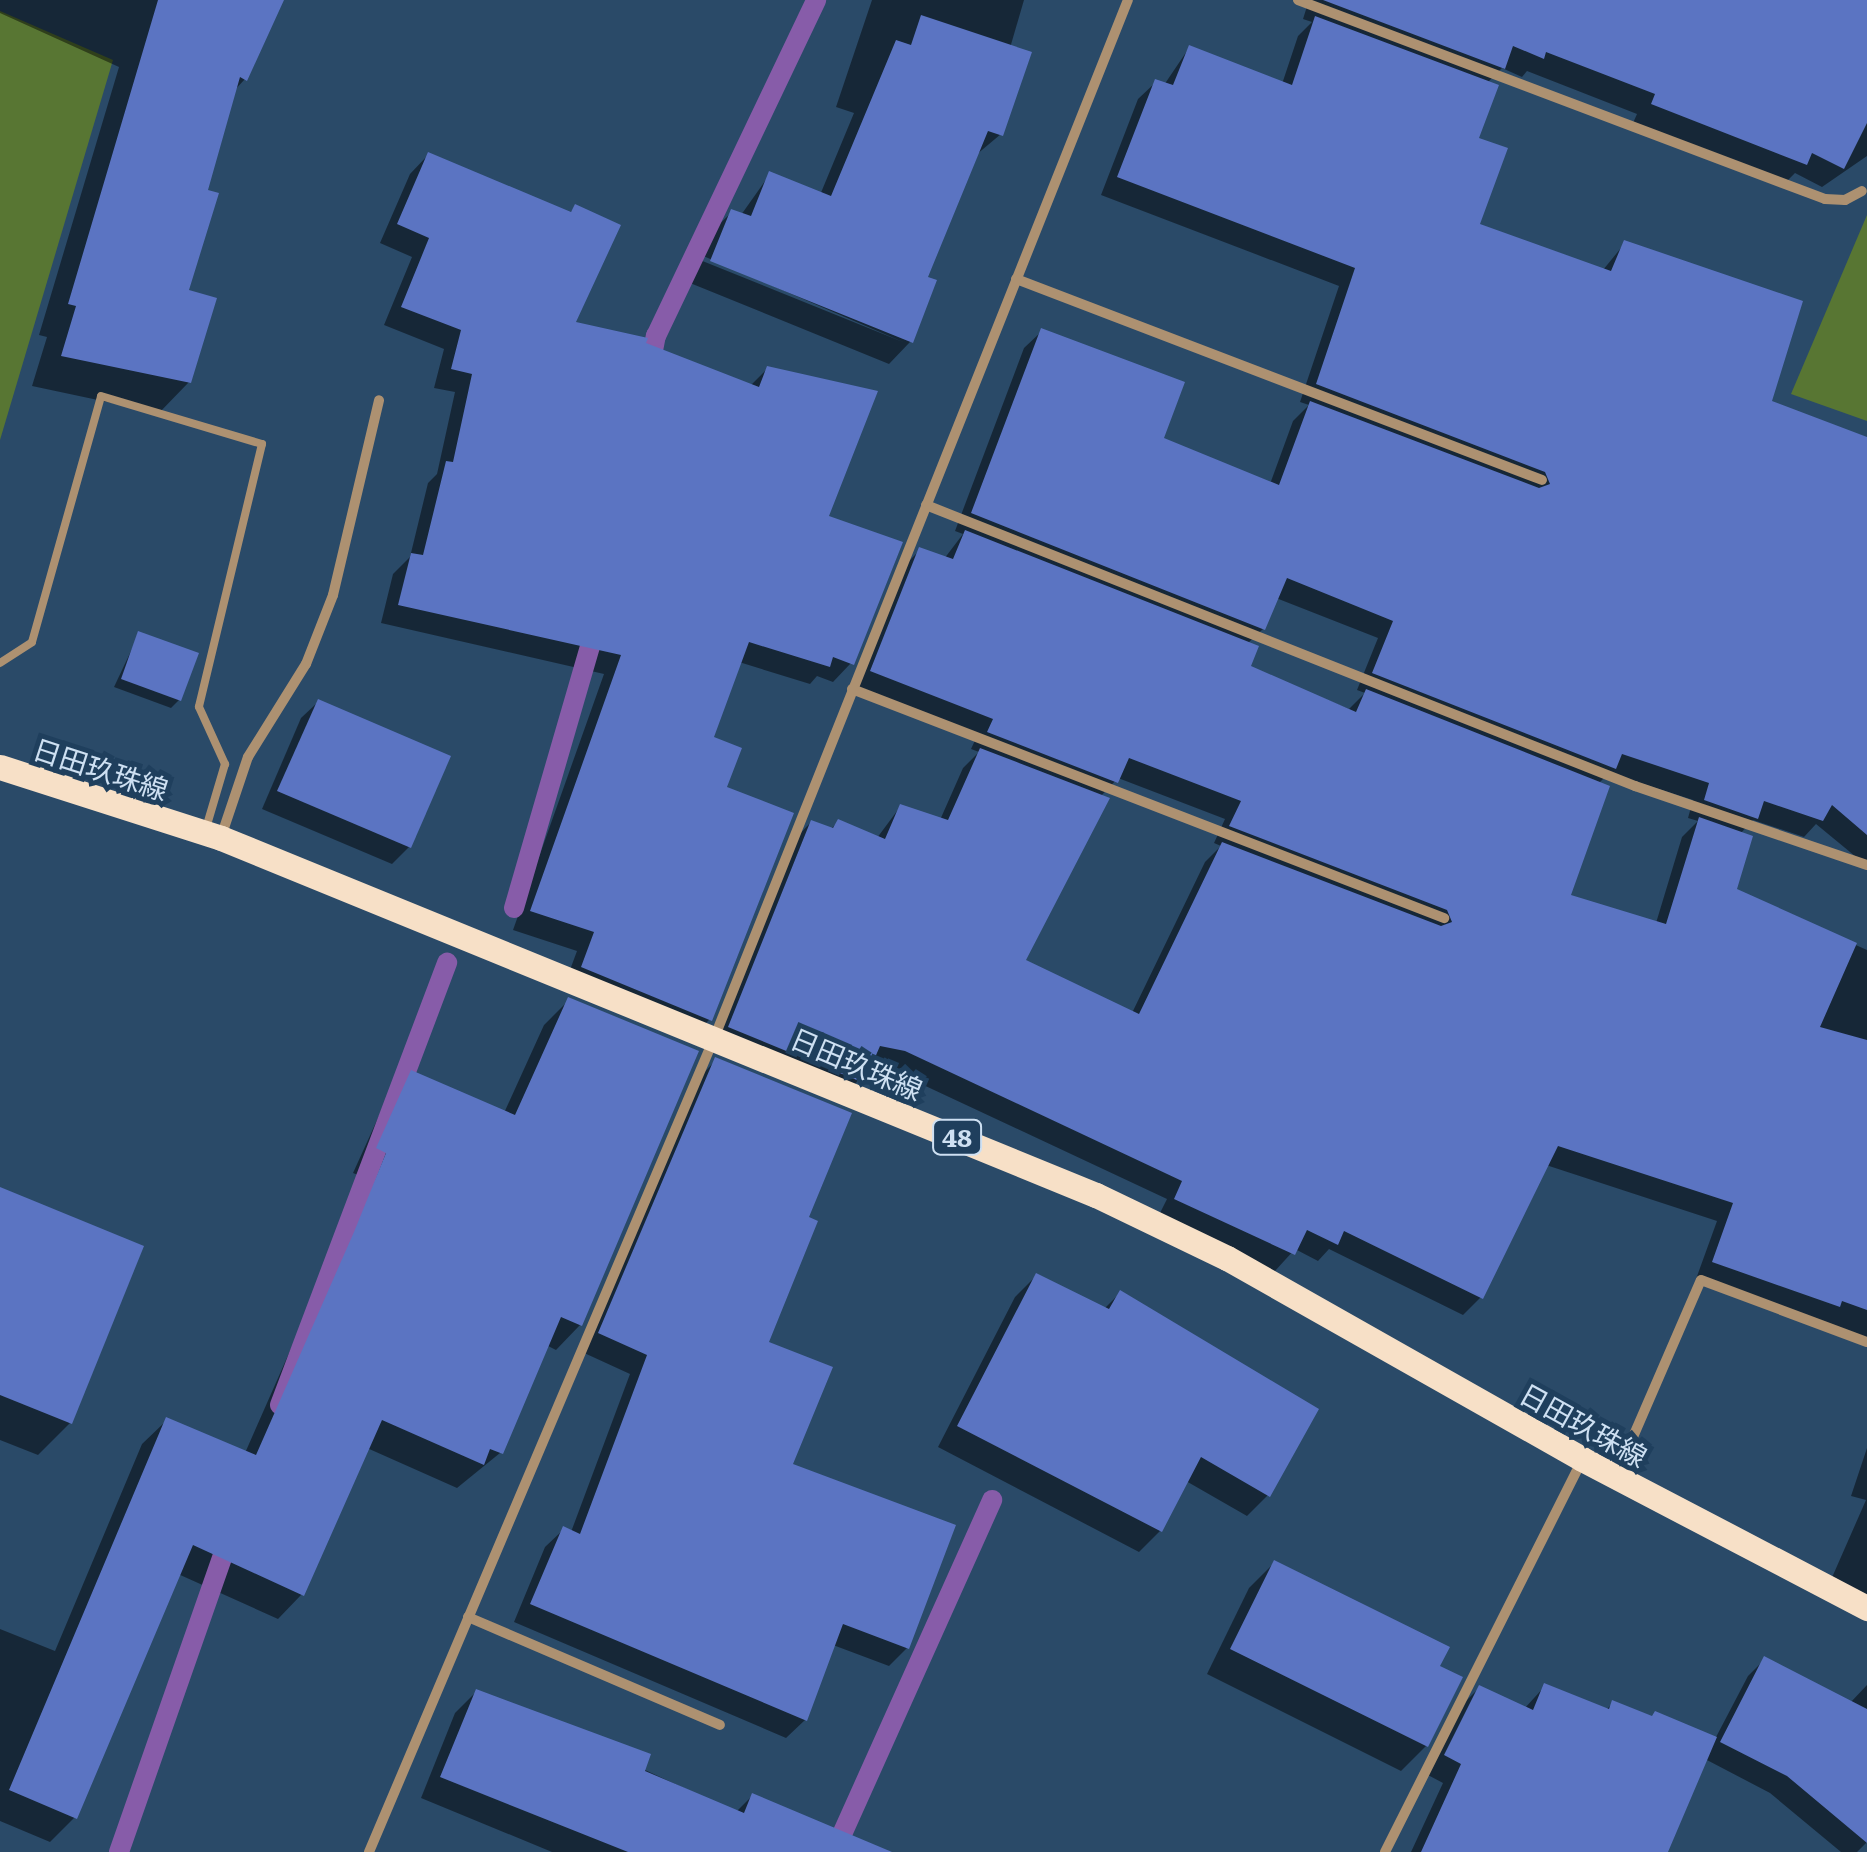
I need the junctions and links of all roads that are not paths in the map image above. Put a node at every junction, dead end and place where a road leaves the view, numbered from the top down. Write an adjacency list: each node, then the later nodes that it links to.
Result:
1 (1128, 0): 4 (street)
2 (1298, 0): 3 (street)
3 (1862, 190)
4 (1016, 279): 6 (street); 7 (street)
5 (378, 400): 11 (street)
6 (1542, 480)
7 (926, 505): 9 (street); 12 (street)
8 (0, 663): 11 (lane)
9 (852, 689): 13 (street); 14 (street)
10 (0, 767): 11 (main road, 日田玖珠線 / 48)
11 (213, 835): 14 (main road, 日田玖珠線 / 48)
12 (1867, 865)
13 (1444, 918)
14 (715, 1036): 16 (main road, 日田玖珠線 / 48); 19 (street)
15 (1867, 1342): 17 (street)
16 (1582, 1459): 17 (main road, 日田玖珠線 / 48); 22 (street)
17 (1616, 1476): 18 (main road, 日田玖珠線 / 48)
18 (1867, 1608)
19 (468, 1617): 20 (street); 21 (street)
20 (720, 1725)
21 (369, 1852)
22 (1385, 1852)

